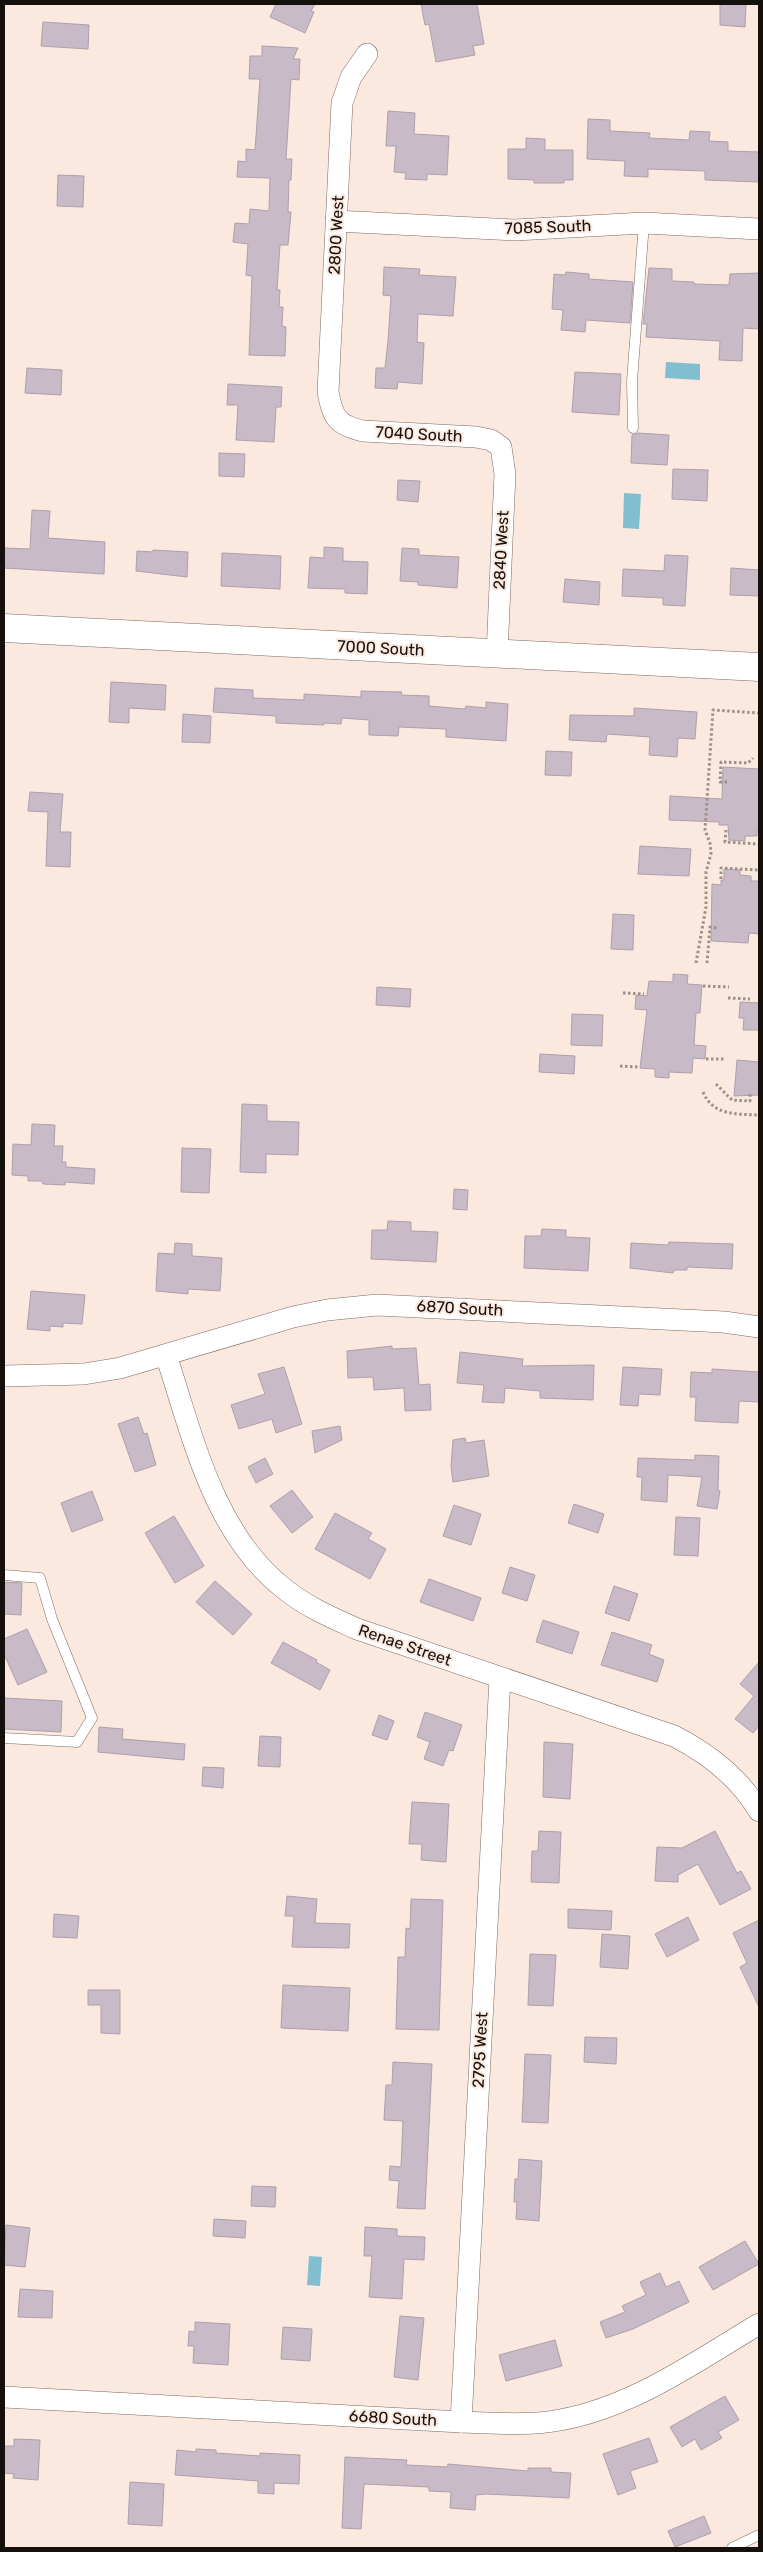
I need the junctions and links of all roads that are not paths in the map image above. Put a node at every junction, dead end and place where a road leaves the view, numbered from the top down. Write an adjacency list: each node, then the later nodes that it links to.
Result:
1 (367, 54): 2 (street, 2800 West)
2 (336, 221): 3 (street, 7085 South); 5 (street, 2800 West)
3 (644, 224): 4 (street, 7085 South); 6 (lane)
4 (759, 229)
5 (337, 420): 7 (street, 7040 South)
6 (633, 428)
7 (501, 447): 9 (street, 2840 West)
8 (4, 628): 9 (main road, 7000 South)
9 (497, 654): 10 (main road, 7000 South)
10 (759, 667)
11 (759, 1327): 12 (street, 6870 South)
12 (166, 1354): 13 (street, 6870 South); 15 (street, Renae Street)
13 (4, 1376)
14 (4, 1575): 16 (lane)
15 (500, 1678): 17 (street, Renae Street); 20 (street, 2795 West)
16 (4, 1738)
17 (759, 1811)
18 (759, 2324): 20 (street, 6680 South)
19 (4, 2397): 20 (street, 6680 South)
20 (461, 2422)
21 (759, 2535): 22 (lane)
22 (732, 2548)

